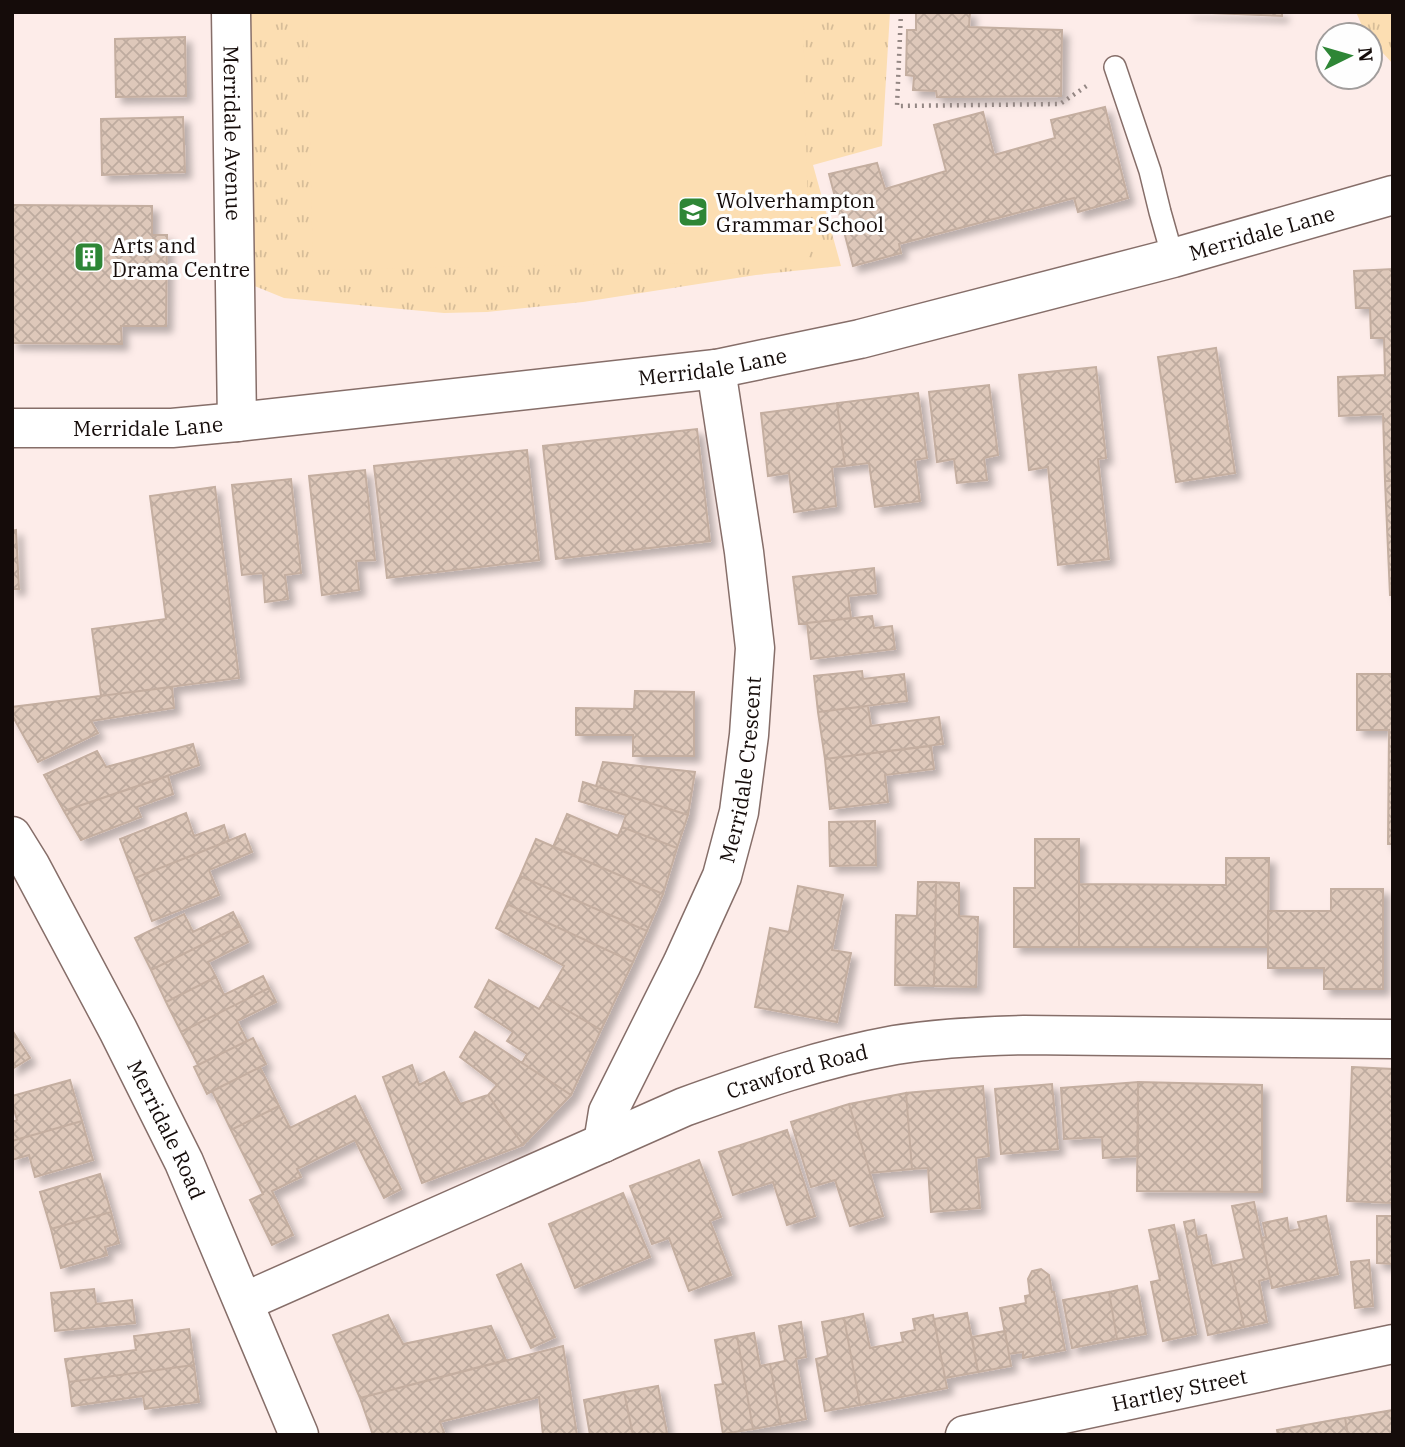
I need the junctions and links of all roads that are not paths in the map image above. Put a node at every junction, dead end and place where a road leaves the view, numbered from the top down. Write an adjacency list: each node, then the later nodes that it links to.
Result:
1 (231, 12): 6 (street, Merridale Avenue)
2 (1115, 67): 4 (lane)
3 (1393, 195): 4 (street, Merridale Lane)
4 (1173, 258): 5 (street, Merridale Lane)
5 (716, 369): 6 (street, Merridale Lane); 10 (street, Merridale Crescent)
6 (237, 422): 7 (street, Merridale Lane)
7 (12, 428)
8 (12, 836): 11 (street, Merridale Road)
9 (1393, 1039): 10 (street, Crawford Road)
10 (603, 1143): 11 (street, Crawford Road)
11 (244, 1302): 13 (street, Merridale Road)
12 (1393, 1344): 14 (street, Hartley Street)
13 (299, 1435)
14 (965, 1435)

